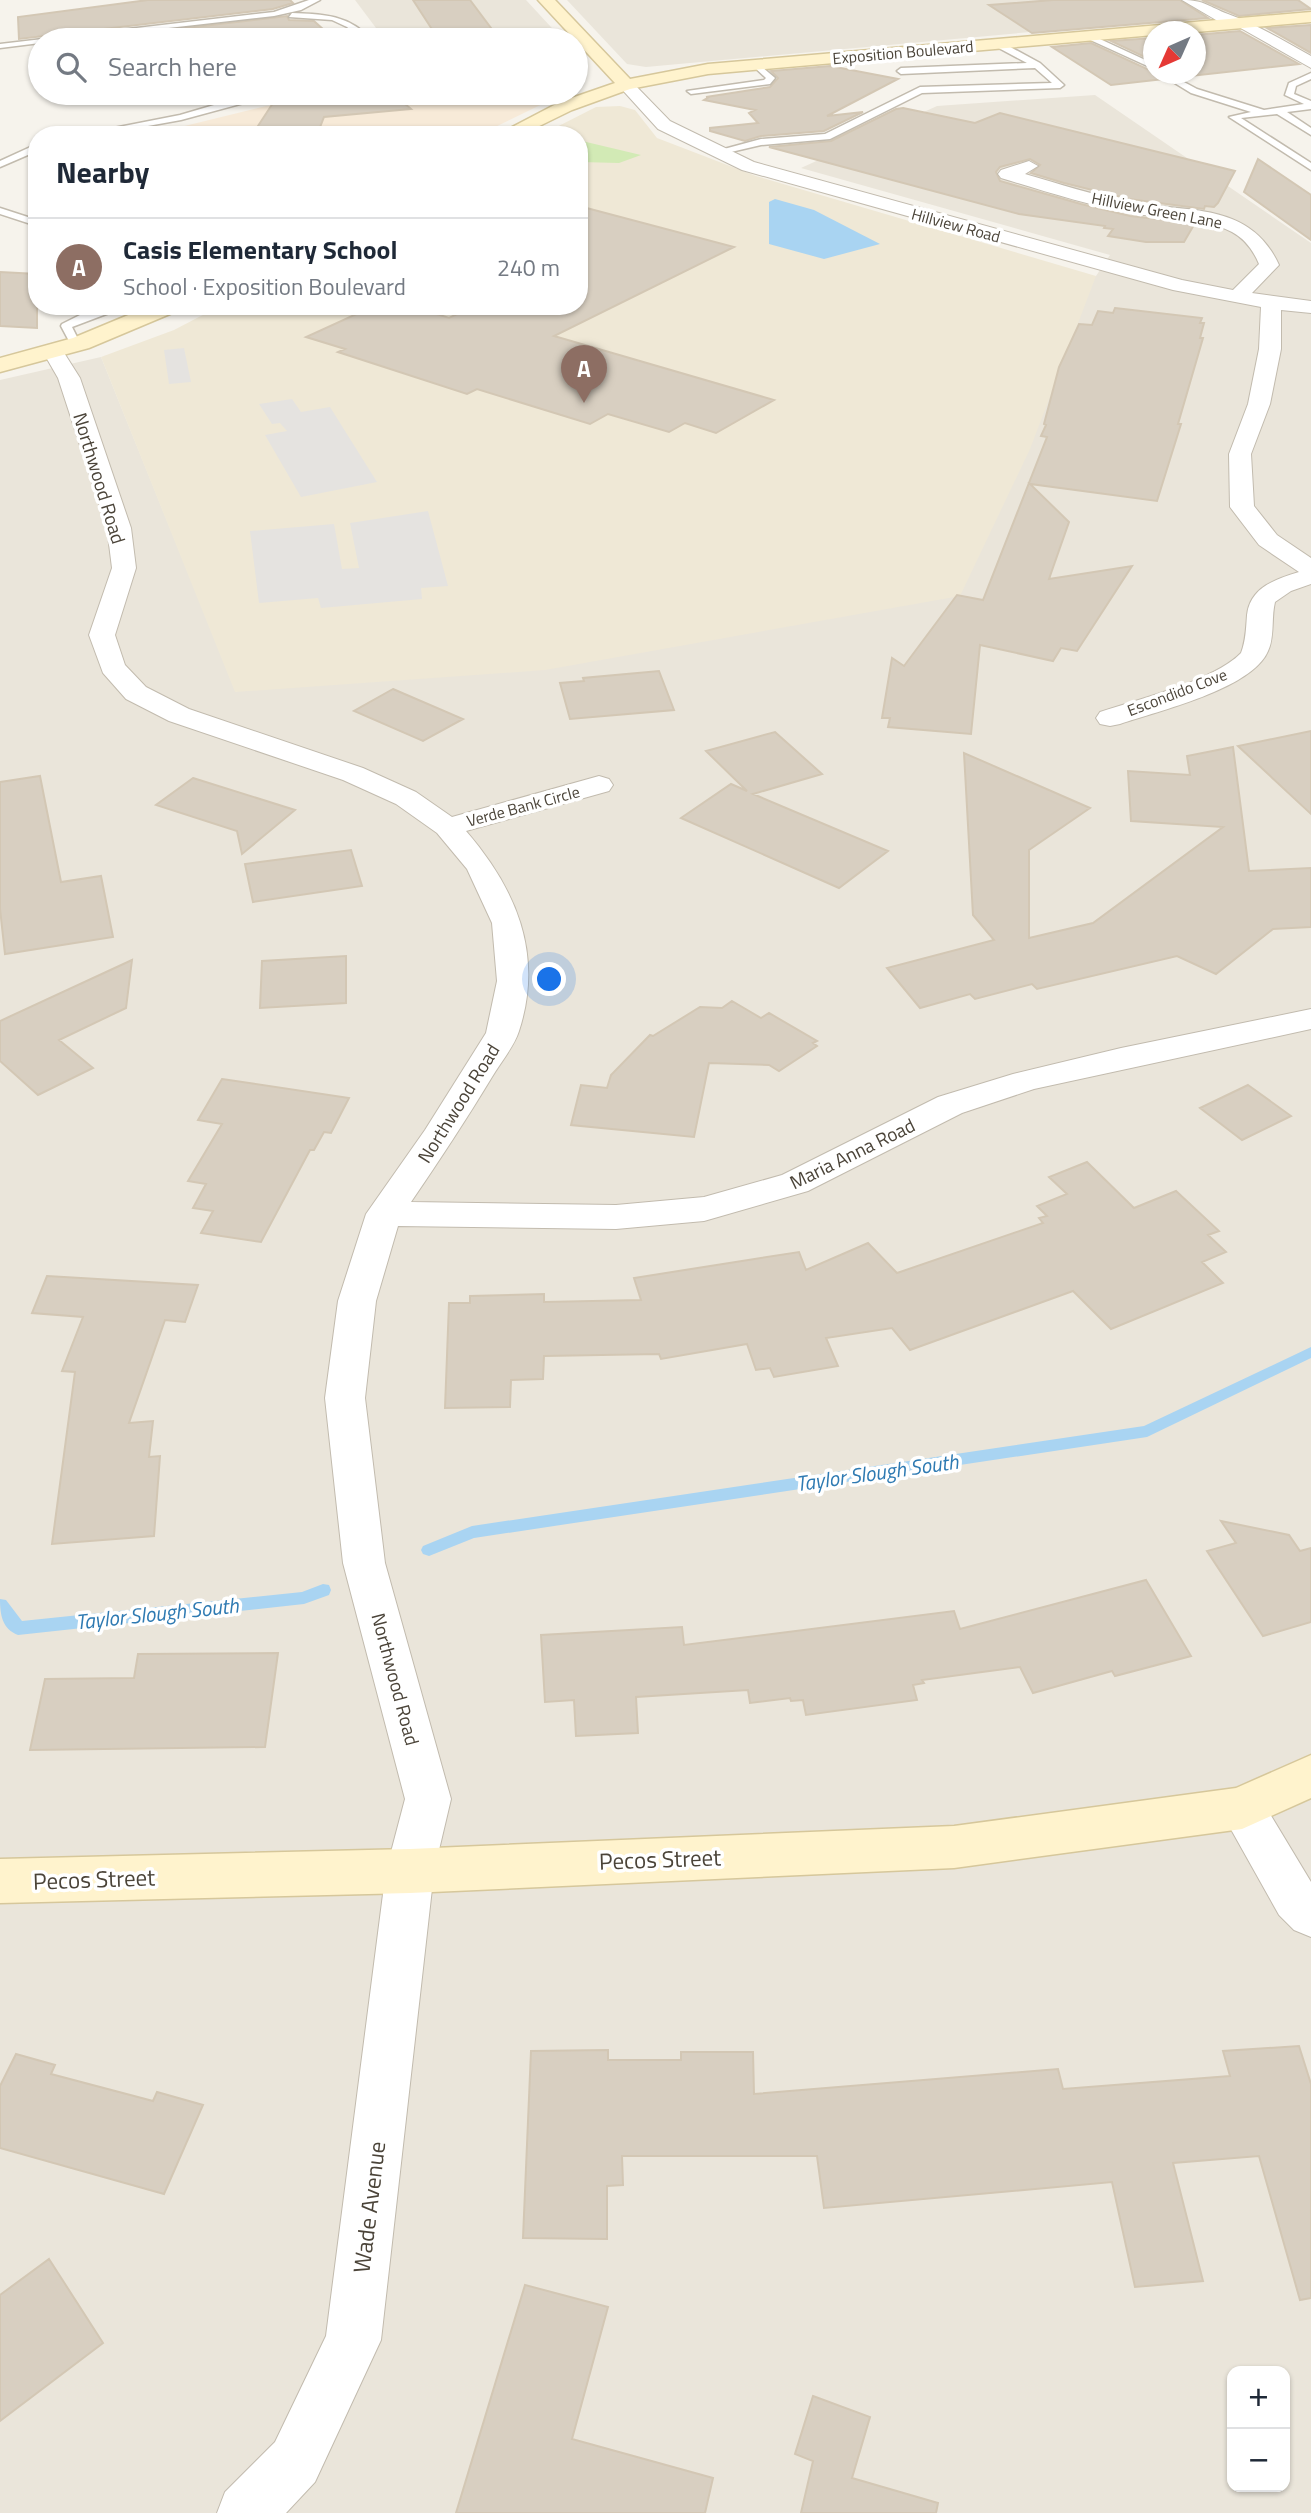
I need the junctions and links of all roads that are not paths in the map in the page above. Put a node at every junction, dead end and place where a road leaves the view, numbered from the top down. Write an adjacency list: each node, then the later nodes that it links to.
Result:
1 (316, 0): 4 (lane)
2 (546, 0): 9 (street)
3 (1190, 0): 6 (street)
4 (274, 14): 7 (lane); 8 (lane)
5 (1311, 17): 6 (street, Exposition Boulevard)
6 (1242, 23): 10 (street, Exposition Boulevard); 17 (street)
7 (149, 28)
8 (356, 28)
9 (572, 28)
10 (1089, 36): 12 (street, Exposition Boulevard); 16 (lane)
11 (28, 42): 14 (lane)
12 (998, 44): 15 (street, Exposition Boulevard); 19 (lane)
13 (588, 45): 23 (street)
14 (0, 46)
15 (884, 54): 18 (street, Exposition Boulevard); 20 (lane)
16 (1143, 62)
17 (1311, 63)
18 (756, 65): 23 (street, Exposition Boulevard); 25 (lane)
19 (1037, 65): 20 (lane); 24 (lane)
20 (901, 71): 24 (lane)
21 (1311, 76): 29 (lane)
22 (1182, 84): 31 (lane)
23 (626, 85): 26 (street, Exposition Boulevard); 36 (street, Hillview Road)
24 (920, 90): 36 (lane)
25 (691, 92)
26 (588, 98)
27 (223, 105): 32 (lane)
28 (569, 105): 33 (street, Exposition Boulevard)
29 (1311, 105): 30 (lane)
30 (1279, 111): 31 (lane); 34 (lane)
31 (1264, 113): 39 (lane)
32 (132, 126)
33 (525, 126)
34 (1311, 132)
35 (28, 151): 37 (lane)
36 (718, 152): 42 (street, Hillview Road)
37 (0, 164)
38 (1029, 166): 42 (street, Hillview Green Lane)
39 (1311, 167)
40 (0, 211): 41 (lane)
41 (28, 220)
42 (1237, 297): 43 (street, Hillview Road)
43 (1270, 303): 44 (street, Hillview Road); 52 (street)
44 (1311, 307)
45 (89, 315): 49 (lane)
46 (128, 315): 48 (lane)
47 (151, 315): 48 (street)
48 (141, 320): 49 (street)
49 (81, 343): 50 (street)
50 (54, 352): 51 (street); 56 (street, Northwood Road)
51 (0, 365)
52 (1311, 569)
53 (1311, 576): 54 (street, Escondido Cove)
54 (1110, 718)
55 (599, 785): 56 (street, Verde Bank Circle)
56 (447, 827): 58 (street, Northwood Road)
57 (1311, 1019): 58 (street, Maria Anna Road)
58 (384, 1214): 61 (street, Northwood Road)
59 (1311, 1775): 60 (street, Pecos Street)
60 (1242, 1808): 61 (street, Pecos Street); 63 (street)
61 (410, 1871): 62 (street, Pecos Street); 64 (street, Wade Avenue)
62 (0, 1881)
63 (1311, 1915)
64 (246, 2513)

